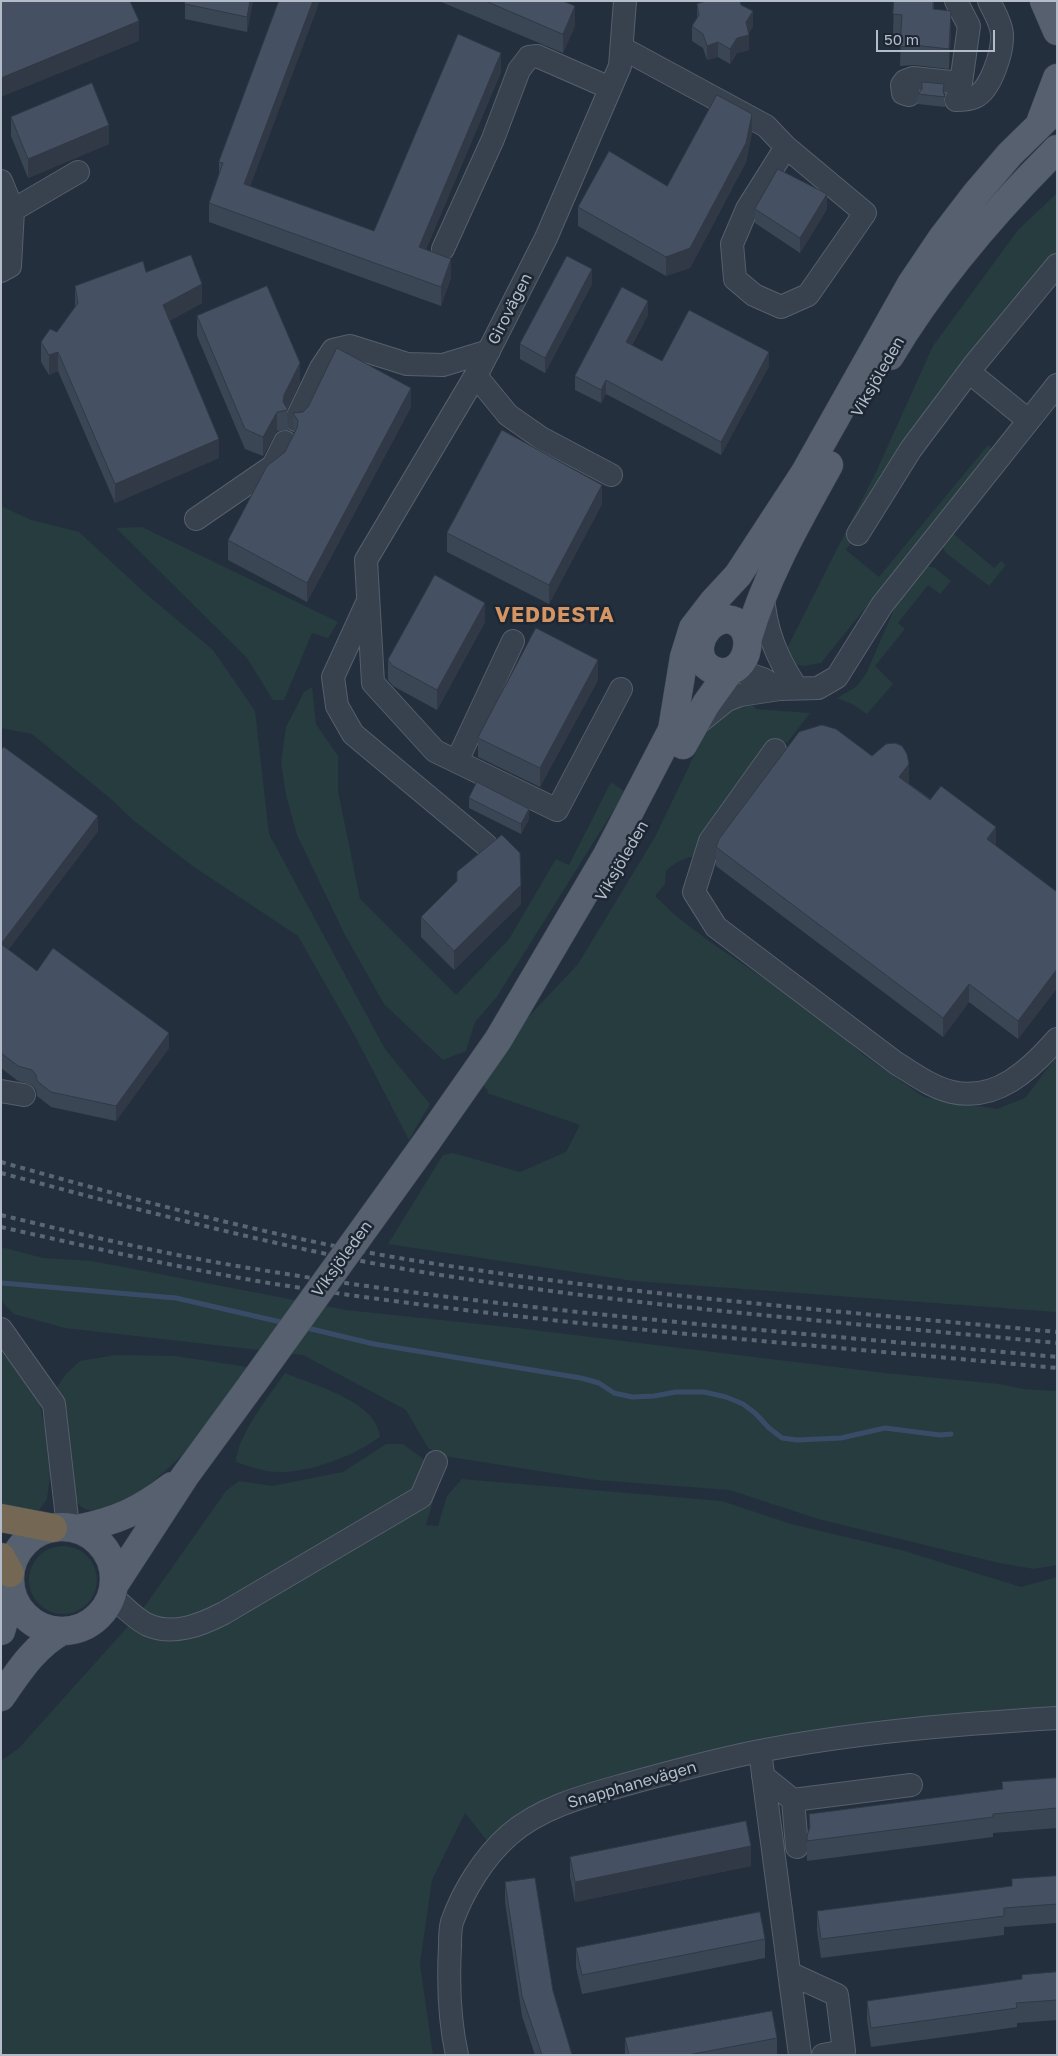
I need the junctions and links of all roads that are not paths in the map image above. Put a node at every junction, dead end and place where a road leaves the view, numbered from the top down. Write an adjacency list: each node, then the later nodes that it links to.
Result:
1 (625, 1): 8 (street, Girovägen)
2 (956, 1): 10 (street)
3 (989, 1): 12 (street)
4 (1044, 1): 7 (main road)
5 (1052, 1): 6 (street)
6 (1057, 6)
7 (1057, 31)
8 (622, 48): 11 (street, Girovägen); 14 (street)
9 (1057, 78): 13 (main road)
10 (911, 86)
11 (610, 88): 19 (street); 22 (street, Girovägen)
12 (956, 100)
13 (1048, 116): 29 (main road, Viksjöleden)
14 (786, 147): 14 (street)
15 (1057, 149): 33 (main road, Viksjöleden)
16 (78, 172): 18 (street)
17 (1, 181): 18 (street)
18 (13, 210): 21 (street)
19 (443, 249)
20 (1057, 265): 23 (street)
21 (6, 269)
22 (489, 351): 24 (street, Girovägen); 26 (street)
23 (969, 372): 27 (street); 32 (street)
24 (476, 376): 30 (street); 34 (street, Girovägen)
25 (1057, 385): 27 (street)
26 (296, 420)
27 (1028, 420): 40 (street)
28 (285, 442): 31 (street)
29 (804, 474): 35 (main road, Viksjöleden); 42 (main road, Viksjöleden)
30 (611, 475)
31 (196, 519)
32 (858, 534)
33 (763, 593): 36 (main road, Viksjöleden); 40 (street)
34 (368, 602): 44 (street, Girovägen); 45 (street)
35 (715, 622): 36 (main road); 38 (main road)
36 (748, 640): 39 (main road); 40 (street)
37 (513, 641): 44 (street)
38 (700, 653): 39 (main road); 42 (main road, Viksjöleden)
39 (731, 670): 40 (street); 42 (main road, Viksjöleden)
40 (787, 683): 42 (street)
41 (621, 690): 44 (street, Girovägen)
42 (682, 730): 51 (main road, Viksjöleden, bridge)
43 (775, 750): 46 (street)
44 (457, 761)
45 (486, 844)
46 (1057, 1039)
47 (1, 1091): 48 (street)
48 (24, 1095)
49 (1, 1329): 53 (street)
50 (436, 1462): 55 (street)
51 (185, 1476): 53 (main road, Viksjöleden); 55 (main road, Viksjöleden)
52 (1, 1518): 53 (highway)
53 (66, 1528): 54 (main road); 55 (main road)
54 (8, 1575): 56 (main road); 57 (main road)
55 (112, 1590): 57 (main road)
56 (1, 1630)
57 (62, 1631): 58 (main road)
58 (1, 1697)
59 (1057, 1718): 60 (street, Snapphanevägen)
60 (760, 1751): 61 (street); 66 (street, Snapphanevägen)
61 (763, 1776): 63 (street); 65 (street)
62 (911, 1785): 63 (street)
63 (793, 1800): 64 (street)
64 (797, 1847)
65 (789, 1973): 67 (street); 68 (street)
66 (457, 2055)
67 (800, 2055)
68 (823, 2055)

